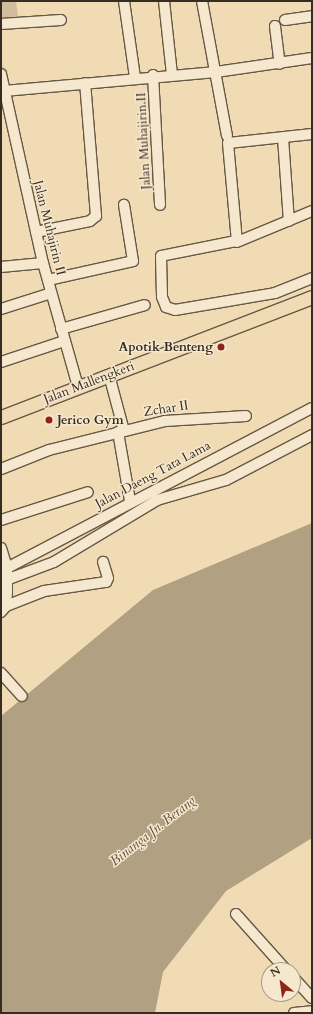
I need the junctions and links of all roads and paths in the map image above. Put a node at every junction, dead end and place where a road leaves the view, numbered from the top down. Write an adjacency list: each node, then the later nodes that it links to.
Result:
1 (124, 1): 15 (street)
2 (164, 1): 14 (street)
3 (202, 1): 11 (street)
4 (312, 16): 6 (street)
5 (61, 20): 7 (street)
6 (285, 20)
7 (1, 24)
8 (275, 26): 10 (street)
9 (312, 58): 10 (street)
10 (280, 64): 11 (street)
11 (216, 72): 14 (street); 21 (street)
12 (1, 74): 17 (street, Jalan Muhajirin II)
13 (153, 75): 14 (street); 15 (street); 24 (street, Jalan Muhajirin.II)
14 (172, 75)
15 (136, 77): 16 (street)
16 (85, 83): 17 (street); 27 (street)
17 (4, 91): 18 (street, Jalan Muhajirin II)
18 (12, 129): 19 (street); 27 (street, Jalan Muhajirin II)
19 (1, 130)
20 (312, 134): 22 (street)
21 (227, 136)
22 (283, 138): 26 (street); 28 (street)
23 (124, 205): 32 (street)
24 (160, 205)
25 (312, 211): 26 (street)
26 (289, 221): 28 (street)
27 (36, 232): 29 (street, Jalan Muhajirin II)
28 (236, 241): 33 (street)
29 (43, 263): 30 (street); 32 (street, Jalan Muhajirin II)
30 (1, 267)
31 (312, 278): 33 (street)
32 (48, 280): 34 (street, Jalan Muhajirin II)
33 (291, 288): 36 (street)
34 (51, 293): 38 (street); 39 (street, Jalan Muhajirin II)
35 (312, 297): 36 (main road, Jalan Mallengkeri)
36 (298, 302): 42 (main road, Jalan Mallengkeri)
37 (145, 305): 39 (street)
38 (1, 309)
39 (61, 329): 40 (street, Jalan Muhajirin II)
40 (64, 341): 41 (street); 43 (street, Jalan Muhajirin II)
41 (1, 362)
42 (109, 375): 43 (main road, Jalan Mallengkeri); 47 (street)
43 (78, 387): 46 (main road, Jalan Mallengkeri)
44 (312, 408): 51 (street, Jalan Daeng Tata Lama)
45 (246, 416): 47 (street, Zchar II)
46 (1, 417)
47 (121, 432): 49 (street, Zchar II); 51 (street)
48 (312, 435): 56 (street)
49 (1, 469)
50 (88, 492): 52 (street)
51 (130, 501): 55 (street, Jalan Daeng Tata Lama)
52 (1, 520)
53 (1, 548): 55 (street)
54 (103, 562): 57 (street)
55 (7, 568): 56 (street)
56 (6, 580): 57 (street)
57 (4, 609)
58 (1, 673): 59 (street)
59 (22, 696)
60 (236, 914): 61 (street)
61 (279, 962)
62 (301, 986): 63 (street)
63 (312, 998)
64 (312, 1011): 65 (street)
65 (294, 1013)

